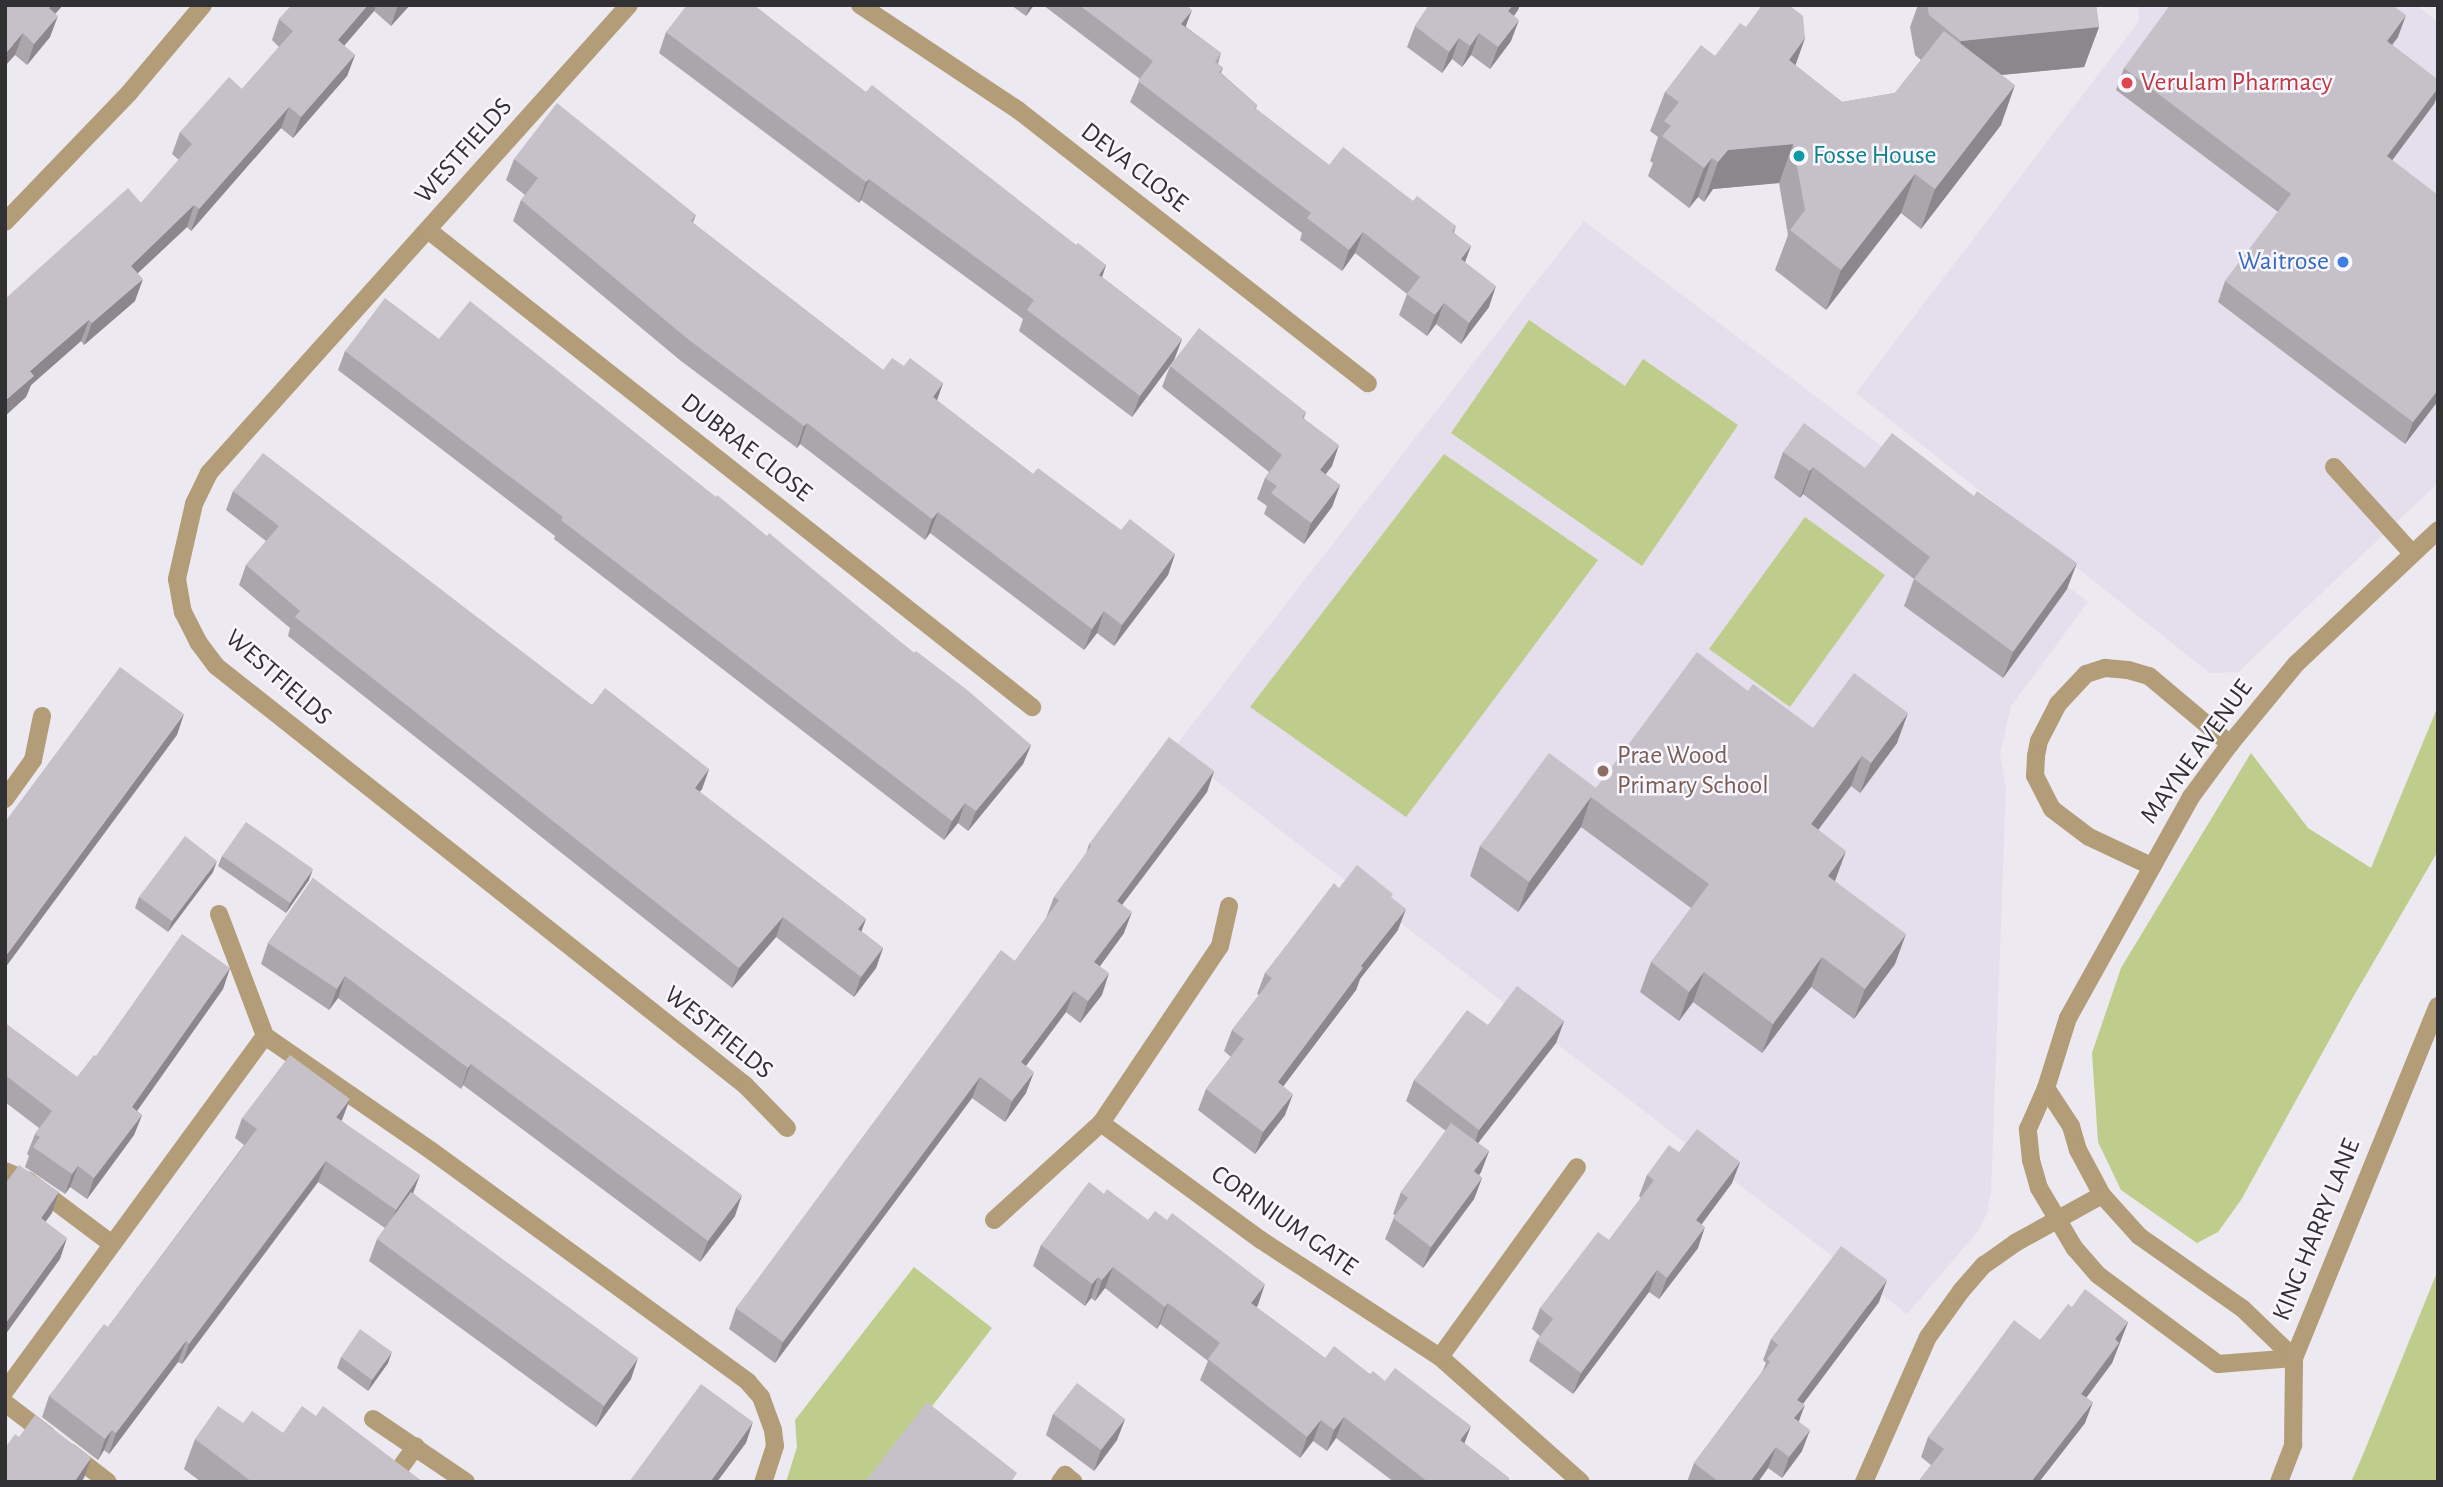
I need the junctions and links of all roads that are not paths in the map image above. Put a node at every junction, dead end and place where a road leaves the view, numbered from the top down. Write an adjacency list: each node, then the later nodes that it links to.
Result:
1 (203, 5): 4 (street)
2 (629, 5): 5 (street, WESTFIELDS)
3 (860, 5): 6 (street, DEVA CLOSE)
4 (5, 222)
5 (428, 230): 10 (street, DUBRAE CLOSE); 21 (street, WESTFIELDS)
6 (1368, 383)
7 (2334, 467): 9 (street)
8 (2438, 530): 9 (street, MAYNE AVENUE)
9 (2412, 553): 12 (street, MAYNE AVENUE)
10 (1032, 707)
11 (42, 716): 13 (street)
12 (2230, 744): 14 (street, MAYNE AVENUE); 14 (street)
13 (5, 799)
14 (2151, 866): 19 (street, MAYNE AVENUE)
15 (1229, 906): 20 (street)
16 (219, 914): 18 (street)
17 (2438, 1006): 29 (street, KING HARRY LANE)
18 (265, 1037): 27 (street); 37 (street)
19 (2046, 1088): 24 (street); 26 (street, MAYNE AVENUE)
20 (1101, 1124): 25 (street); 28 (street, CORINIUM GATE)
21 (787, 1128)
22 (1577, 1167): 28 (street)
23 (5, 1171): 27 (street)
24 (2102, 1195): 26 (street); 29 (street)
25 (994, 1220)
26 (2056, 1220): 29 (street, MAYNE AVENUE); 41 (street)
27 (112, 1244): 30 (street)
28 (1440, 1357): 40 (street, CORINIUM GATE)
29 (2294, 1358): 42 (street, KING HARRY LANE)
30 (5, 1391)
31 (5, 1403): 34 (street)
32 (373, 1419): 33 (street)
33 (416, 1446): 35 (street); 36 (street)
34 (108, 1482)
35 (390, 1482)
36 (466, 1482)
37 (763, 1482)
38 (1060, 1482): 39 (street)
39 (1074, 1482)
40 (1581, 1482)
41 (1864, 1482)
42 (2278, 1482)

